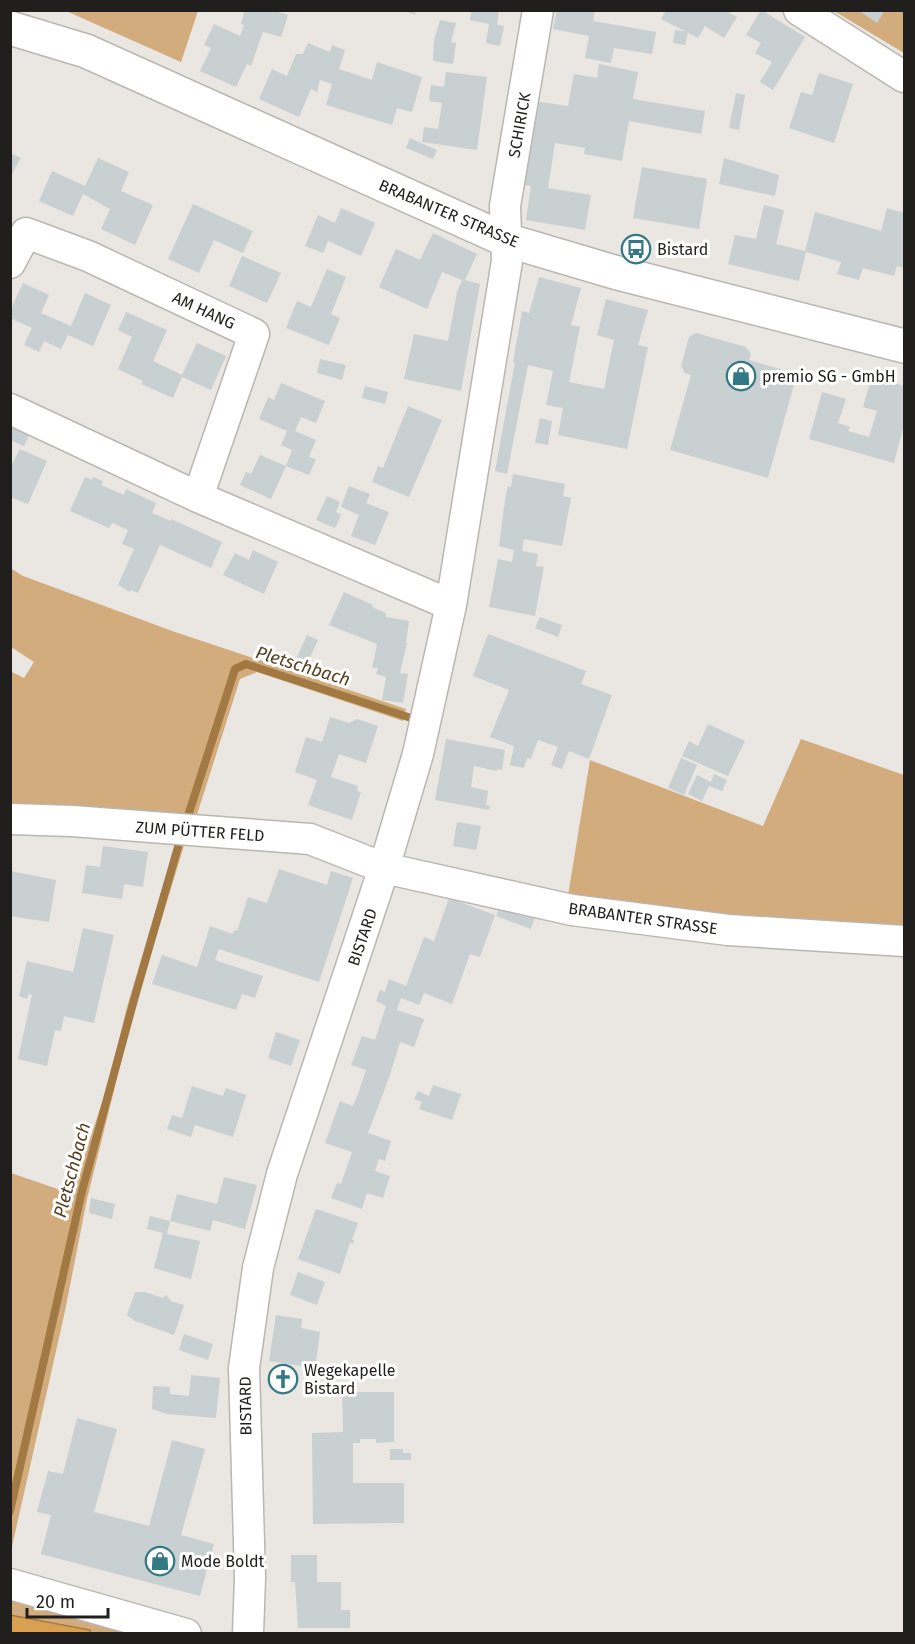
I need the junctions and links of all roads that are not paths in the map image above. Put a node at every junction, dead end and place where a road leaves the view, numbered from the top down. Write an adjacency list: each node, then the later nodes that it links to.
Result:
1 (538, 10): 5 (street, SCHIRICK)
2 (799, 10): 4 (street)
3 (10, 28): 5 (main road, BRABANTER STRASSE)
4 (904, 77)
5 (506, 240): 7 (main road, BRABANTER STRASSE); 10 (street, BISTARD)
6 (10, 263): 9 (street, AM HANG)
7 (904, 346)
8 (10, 409): 9 (street)
9 (198, 497): 10 (street)
10 (451, 605): 12 (street, BISTARD)
11 (10, 819): 12 (street, ZUM PÜTTER FELD)
12 (384, 868): 13 (street, BRABANTER STRASSE); 16 (street, BISTARD)
13 (904, 941)
14 (10, 1584): 15 (street)
15 (186, 1634)
16 (248, 1634)

